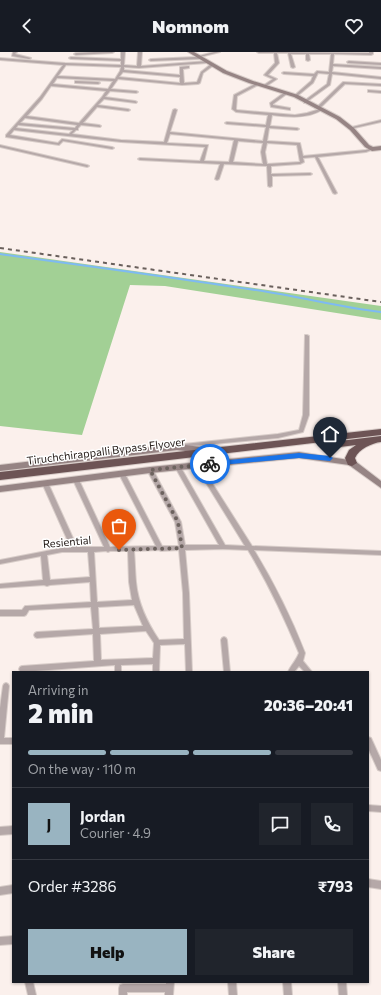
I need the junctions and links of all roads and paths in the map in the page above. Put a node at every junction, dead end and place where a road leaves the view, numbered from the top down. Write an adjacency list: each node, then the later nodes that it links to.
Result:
1 (15, 52): 18 (street)
2 (32, 52): 18 (street)
3 (112, 52): 11 (street)
4 (123, 52): 19 (street)
5 (140, 52): 27 (street)
6 (190, 52): 15 (street)
7 (218, 52): 15 (street)
8 (259, 52): 9 (street)
9 (275, 52): 10 (street); 43 (street)
10 (289, 52): 12 (street); 28 (street)
11 (77, 53): 16 (street)
12 (307, 53): 13 (street); 21 (street)
13 (333, 53): 14 (street); 22 (street)
14 (371, 53): 23 (street)
15 (198, 57): 20 (street); 25 (street)
16 (71, 58): 19 (street); 24 (street)
17 (0, 59): 18 (street)
18 (28, 60): 24 (street)
19 (123, 60): 30 (street)
20 (151, 60)
21 (308, 60)
22 (332, 63): 23 (street); 29 (street); 31 (street)
23 (374, 63): 26 (street)
24 (66, 64): 30 (street); 36 (street)
25 (210, 64): 27 (street); 34 (street); 39 (street); 40 (street)
26 (381, 64)
27 (139, 67): 30 (street)
28 (293, 67)
29 (381, 68)
30 (122, 69): 34 (street); 37 (street)
31 (329, 72): 33 (street); 35 (street); 52 (street)
32 (284, 73): 33 (street)
33 (315, 75): 49 (street)
34 (182, 76): 39 (street)
35 (381, 78)
36 (55, 79): 37 (street); 38 (street); 41 (street)
37 (116, 79): 39 (street); 44 (street)
38 (98, 84)
39 (182, 84)
40 (257, 84): 43 (street); 58 (street)
41 (51, 85): 44 (street); 59 (street)
42 (381, 85): 55 (street)
43 (265, 86): 48 (street)
44 (110, 89): 46 (street); 50 (street)
45 (369, 91): 47 (street)
46 (136, 92)
47 (381, 92)
48 (286, 93): 49 (street); 54 (street)
49 (296, 96): 52 (street)
50 (103, 98): 51 (street); 53 (street)
51 (135, 102)
52 (305, 102): 55 (street)
53 (96, 106): 56 (street); 63 (street)
54 (289, 109)
55 (319, 109): 58 (street); 66 (street)
56 (128, 110)
57 (175, 110): 70 (street)
58 (270, 114): 65 (street)
59 (24, 117): 62 (street); 63 (street)
60 (381, 121): 66 (street)
61 (227, 123): 65 (street)
62 (18, 124): 67 (street); 68 (street)
63 (81, 124): 64 (street); 68 (street)
64 (99, 126)
65 (267, 127): 69 (street); 73 (street)
66 (350, 128): 77 (street)
67 (13, 129): 71 (street); 76 (street)
68 (77, 129): 71 (street)
69 (297, 129)
70 (169, 132): 72 (street); 74 (street)
71 (70, 135): 74 (street)
72 (236, 139): 73 (street); 84 (street)
73 (265, 142): 80 (street); 85 (street)
74 (164, 144): 82 (street)
75 (0, 146): 86 (street)
76 (112, 148)
77 (372, 148): 78 (street); 79 (street)
78 (381, 148)
79 (316, 156): 80 (street); 91 (street)
80 (301, 157): 85 (street)
81 (140, 159): 82 (street)
82 (202, 162): 83 (street)
83 (222, 164): 84 (street); 89 (street)
84 (231, 164): 85 (street)
85 (267, 165): 88 (street)
86 (87, 166)
87 (310, 174): 88 (street)
88 (269, 175): 90 (street)
89 (217, 179)
90 (270, 186)
91 (335, 193)
92 (307, 336): 95 (street)
93 (381, 432): 96 (highway, Tiruchchirappalli Bypass Flyover)
94 (376, 440): 97 (highway); 105 (highway, Tiruchchirappalli Bypass Flyover)
95 (177, 447): 96 (street); 100 (street)
96 (209, 451): 103 (highway, Tiruchchirappalli Bypass Flyover)
97 (352, 463): 98 (street); 107 (street)
98 (198, 465): 99 (street); 111 (street)
99 (178, 467): 101 (street); 109 (street)
100 (0, 468)
101 (150, 470): 102 (street); 110 (street)
102 (122, 474): 104 (street); 113 (street)
103 (0, 476)
104 (76, 480): 106 (street); 116 (street)
105 (0, 482)
106 (45, 483): 108 (street); 114 (street)
107 (381, 485)
108 (0, 489)
109 (223, 547): 110 (street, Resiential); 111 (street, Resiential)
110 (182, 548): 113 (street, Resiential); 130 (street)
111 (249, 548): 117 (street, Resiential); 134 (street)
112 (131, 549): 113 (street, Resiential); 116 (street, Resiential); 123 (street)
113 (161, 549)
114 (74, 550): 115 (street, Resiential); 118 (street, Resiential)
115 (91, 550): 116 (street, Resiential); 120 (street)
116 (108, 550)
117 (381, 553)
118 (44, 554): 119 (street, Resiential); 121 (street)
119 (0, 562)
120 (93, 579): 121 (street); 124 (street)
121 (47, 584): 122 (street)
122 (0, 586)
123 (136, 602): 124 (street); 126 (street)
124 (94, 604): 125 (street); 127 (street)
125 (0, 613)
126 (147, 628): 127 (street); 131 (street)
127 (96, 632): 128 (street); 135 (street)
128 (37, 635)
129 (224, 640): 142 (street)
130 (188, 641): 131 (street); 141 (street)
131 (156, 643): 132 (street)
132 (156, 661): 133 (street); 140 (street)
133 (118, 662): 135 (street); 139 (street)
134 (299, 662): 143 (street); 144 (street)
135 (98, 663): 136 (street)
136 (82, 664): 137 (street); 138 (street)
137 (22, 669)
138 (81, 671)
139 (118, 671)
140 (156, 671)
141 (189, 671)
142 (227, 671)
143 (291, 671)
144 (308, 671)
145 (6, 686): 146 (street)
146 (0, 740): 147 (street)
147 (12, 741)
148 (371, 754): 149 (street)
149 (381, 768)
150 (369, 808): 151 (street)
151 (381, 809)
152 (12, 830): 153 (street)
153 (0, 831)
154 (369, 883): 155 (street)
155 (381, 885)
156 (12, 890): 157 (street)
157 (0, 891)
158 (12, 940): 159 (street)
159 (0, 941)
160 (29, 983): 165 (street)
161 (232, 983): 167 (street)
162 (288, 983): 168 (street)
163 (342, 983): 169 (street)
164 (169, 988): 166 (street)
165 (32, 995)
166 (123, 995)
167 (233, 995)
168 (288, 995)
169 (343, 995)

